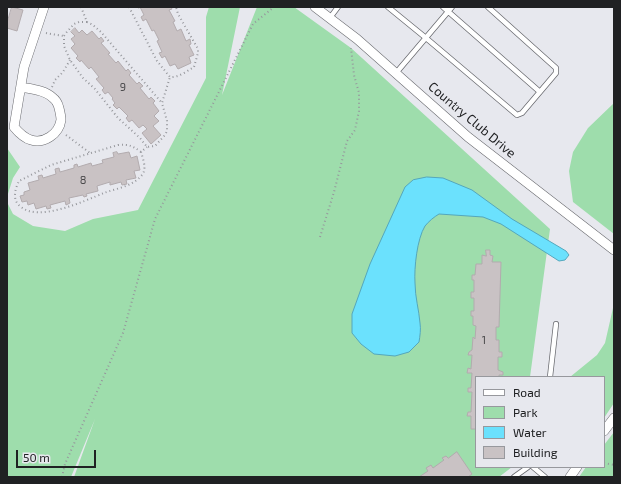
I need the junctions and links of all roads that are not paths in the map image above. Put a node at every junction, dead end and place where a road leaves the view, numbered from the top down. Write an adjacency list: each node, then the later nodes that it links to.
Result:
1 (44, 7): 12 (street)
2 (315, 7): 9 (street, Country Club Drive)
3 (338, 7): 9 (lane)
4 (388, 7): 10 (lane)
5 (443, 7): 8 (lane)
6 (452, 7): 8 (lane)
7 (488, 7): 13 (lane)
8 (448, 12): 10 (lane); 13 (lane)
9 (329, 19): 11 (street, Country Club Drive)
10 (426, 38): 11 (lane); 13 (lane)
11 (396, 73): 14 (street, Country Club Drive)
12 (21, 87): 12 (street)
13 (540, 92)
14 (614, 250)
15 (556, 324): 16 (lane)
16 (550, 376)
17 (614, 418): 18 (street)
18 (605, 430)
19 (527, 468): 22 (lane)
20 (534, 468): 23 (lane)
21 (576, 468): 24 (street)
22 (514, 477)
23 (545, 477)
24 (570, 477)

